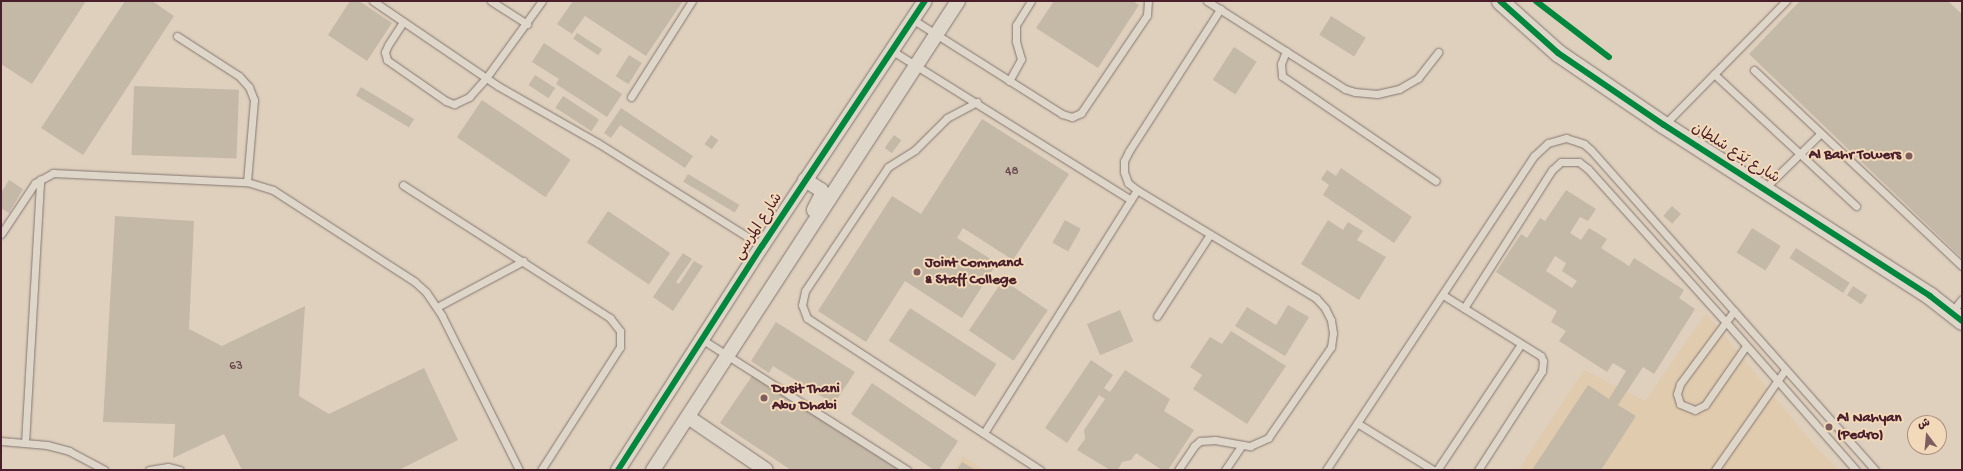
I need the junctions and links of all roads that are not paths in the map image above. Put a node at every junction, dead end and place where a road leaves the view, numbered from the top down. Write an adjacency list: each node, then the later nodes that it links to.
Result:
1 (373, 1): 14 (lane)
2 (491, 1): 15 (lane)
3 (542, 1): 15 (lane)
4 (692, 1): 26 (lane)
5 (924, 1): 13 (street, شارع المرسى)
6 (958, 1): 16 (street)
7 (1031, 1): 25 (lane)
8 (1148, 1): 25 (lane)
9 (1207, 1): 12 (lane)
10 (1500, 1): 28 (street, شارع بَدَع سُلطان)
11 (1786, 1): 23 (lane)
12 (1220, 9): 19 (lane); 37 (lane)
13 (912, 19): 16 (lane); 18 (street, شارع المرسى)
14 (403, 22): 24 (lane); 24 (lane)
15 (527, 24): 24 (lane)
16 (935, 35): 21 (street); 25 (lane)
17 (177, 36): 34 (lane)
18 (891, 50): 21 (lane); 32 (street, شارع المرسى)
19 (1286, 51): 20 (lane); 33 (lane)
20 (1438, 52)
21 (916, 66): 27 (lane); 45 (street)
22 (1754, 70): 29 (lane)
23 (1714, 74): 28 (lane); 30 (lane)
24 (486, 78): 44 (lane)
25 (1009, 81)
26 (630, 97)
27 (977, 102): 38 (lane); 63 (lane)
28 (1664, 126): 36 (street, شارع بَدَع سُلطان)
29 (1821, 133): 30 (lane); 47 (lane)
30 (1800, 154): 36 (lane); 39 (lane)
31 (40, 178): 34 (lane); 42 (lane); 65 (lane)
32 (805, 180): 44 (street, شارع المرسى); 45 (street)
33 (1436, 181)
34 (247, 182): 49 (lane)
35 (403, 185): 46 (lane)
36 (1765, 188): 51 (street, شارع بَدَع سُلطان)
37 (1137, 190): 38 (lane); 43 (lane)
38 (1131, 200): 63 (lane)
39 (1856, 206)
40 (1651, 218): 41 (lane); 48 (lane); 52 (lane)
41 (1641, 227): 50 (lane); 54 (lane)
42 (1, 234)
43 (1209, 236): 53 (lane); 66 (lane)
44 (762, 246): 55 (street, شارع المرسى)
45 (791, 259): 58 (street)
46 (523, 261): 49 (lane); 71 (lane)
47 (1962, 266)
48 (1443, 295): 50 (lane); 62 (lane)
49 (437, 307): 70 (lane)
50 (1464, 308): 56 (lane)
51 (1960, 310)
52 (1734, 311): 54 (lane); 59 (lane)
53 (1157, 316)
54 (1726, 321): 57 (lane); 57 (lane)
55 (703, 340): 58 (lane); 72 (street, شارع المرسى)
56 (1521, 344): 81 (lane); 82 (lane)
57 (1746, 346): 60 (lane)
58 (728, 356): 61 (street); 75 (lane)
59 (1785, 370): 60 (lane); 85 (lane)
60 (1776, 380): 83 (lane); 84 (lane)
61 (688, 417): 73 (street); 74 (street)
62 (1357, 423): 79 (lane); 80 (lane)
63 (984, 433): 76 (lane)
64 (1, 441): 65 (lane)
65 (25, 443): 67 (lane)
66 (1241, 446): 77 (lane); 78 (lane)
67 (104, 470)
68 (149, 470): 69 (lane)
69 (180, 470)
70 (519, 470)
71 (541, 470)
72 (618, 470)
73 (653, 470)
74 (766, 470)
75 (907, 470)
76 (1040, 470)
77 (1178, 470)
78 (1225, 470)
79 (1326, 470)
80 (1433, 470)
81 (1437, 470)
82 (1478, 470)
83 (1715, 470)
84 (1856, 470)
85 (1875, 470)

